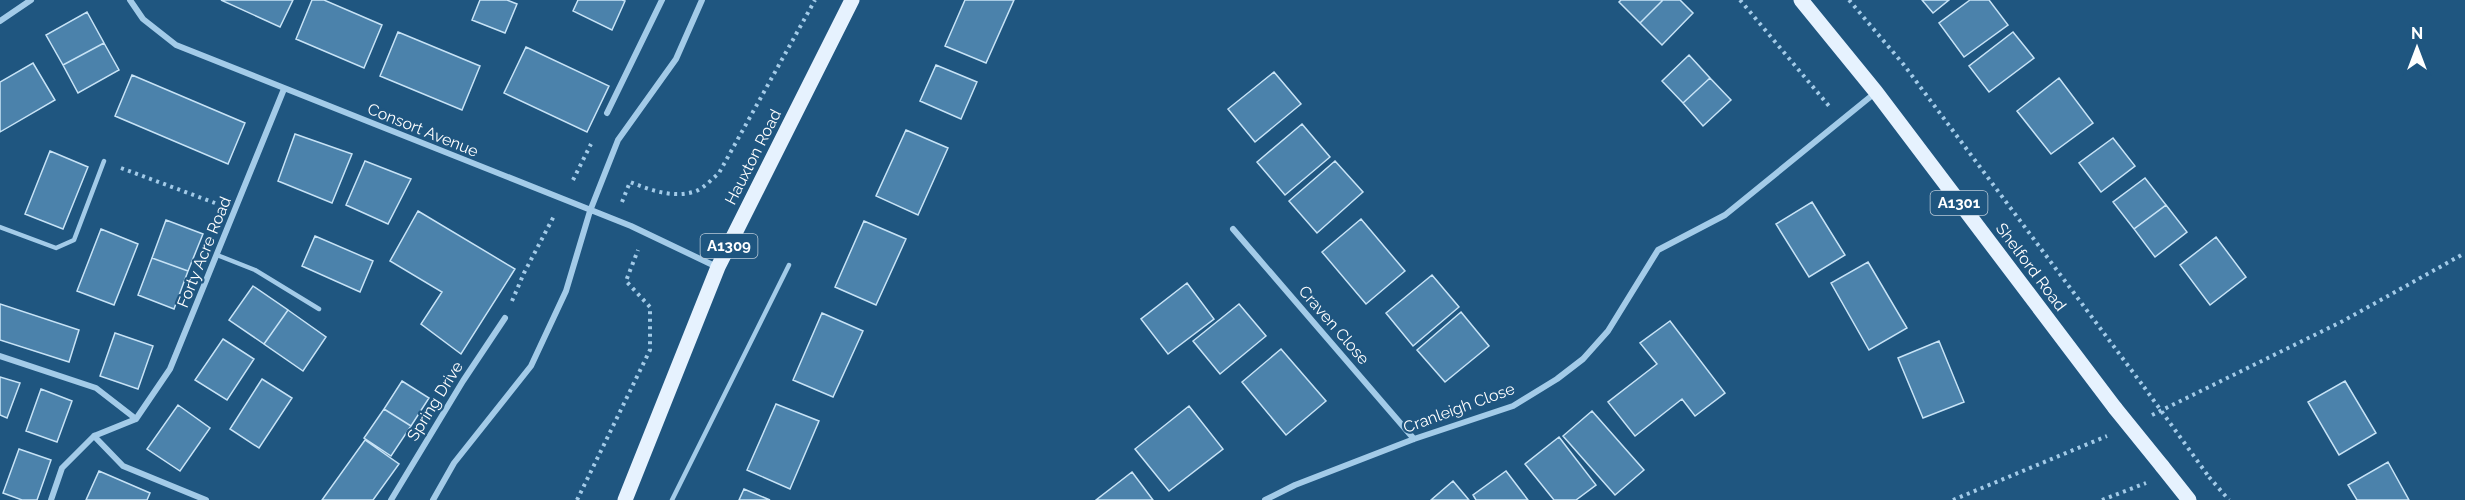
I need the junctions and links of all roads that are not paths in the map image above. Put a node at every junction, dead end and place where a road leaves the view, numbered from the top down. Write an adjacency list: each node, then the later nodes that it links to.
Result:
1 (31, 0): 7 (street)
2 (130, 0): 8 (street, Consort Avenue)
3 (662, 0): 10 (street)
4 (702, 0): 12 (street)
5 (852, 0): 17 (main road, Hauxton Road / A1309)
6 (1801, 0): 9 (main road, Shelford Road / A1301)
7 (0, 21)
8 (284, 89): 12 (street, Consort Avenue); 15 (street, Forty Acre Road)
9 (1876, 92): 23 (street, Cranleigh Close); 31 (main road, Shelford Road / A1301, bridge)
10 (607, 113)
11 (104, 161): 13 (lane)
12 (590, 211): 17 (street, Consort Avenue); 27 (street)
13 (0, 227)
14 (1233, 230): 23 (street, Craven Close)
15 (217, 255): 18 (lane); 21 (street, Forty Acre Road)
16 (789, 264): 29 (lane)
17 (718, 267): 28 (main road, Hauxton Road / A1309)
18 (319, 309)
19 (505, 318): 26 (street, Spring Drive)
20 (0, 356): 21 (street)
21 (136, 419): 22 (street)
22 (94, 436): 24 (street); 25 (street)
23 (1414, 439): 30 (street, Cranleigh Close)
24 (51, 500)
25 (206, 500)
26 (391, 500)
27 (433, 500)
28 (625, 500)
29 (672, 500)
30 (1265, 500)
31 (2188, 500)

